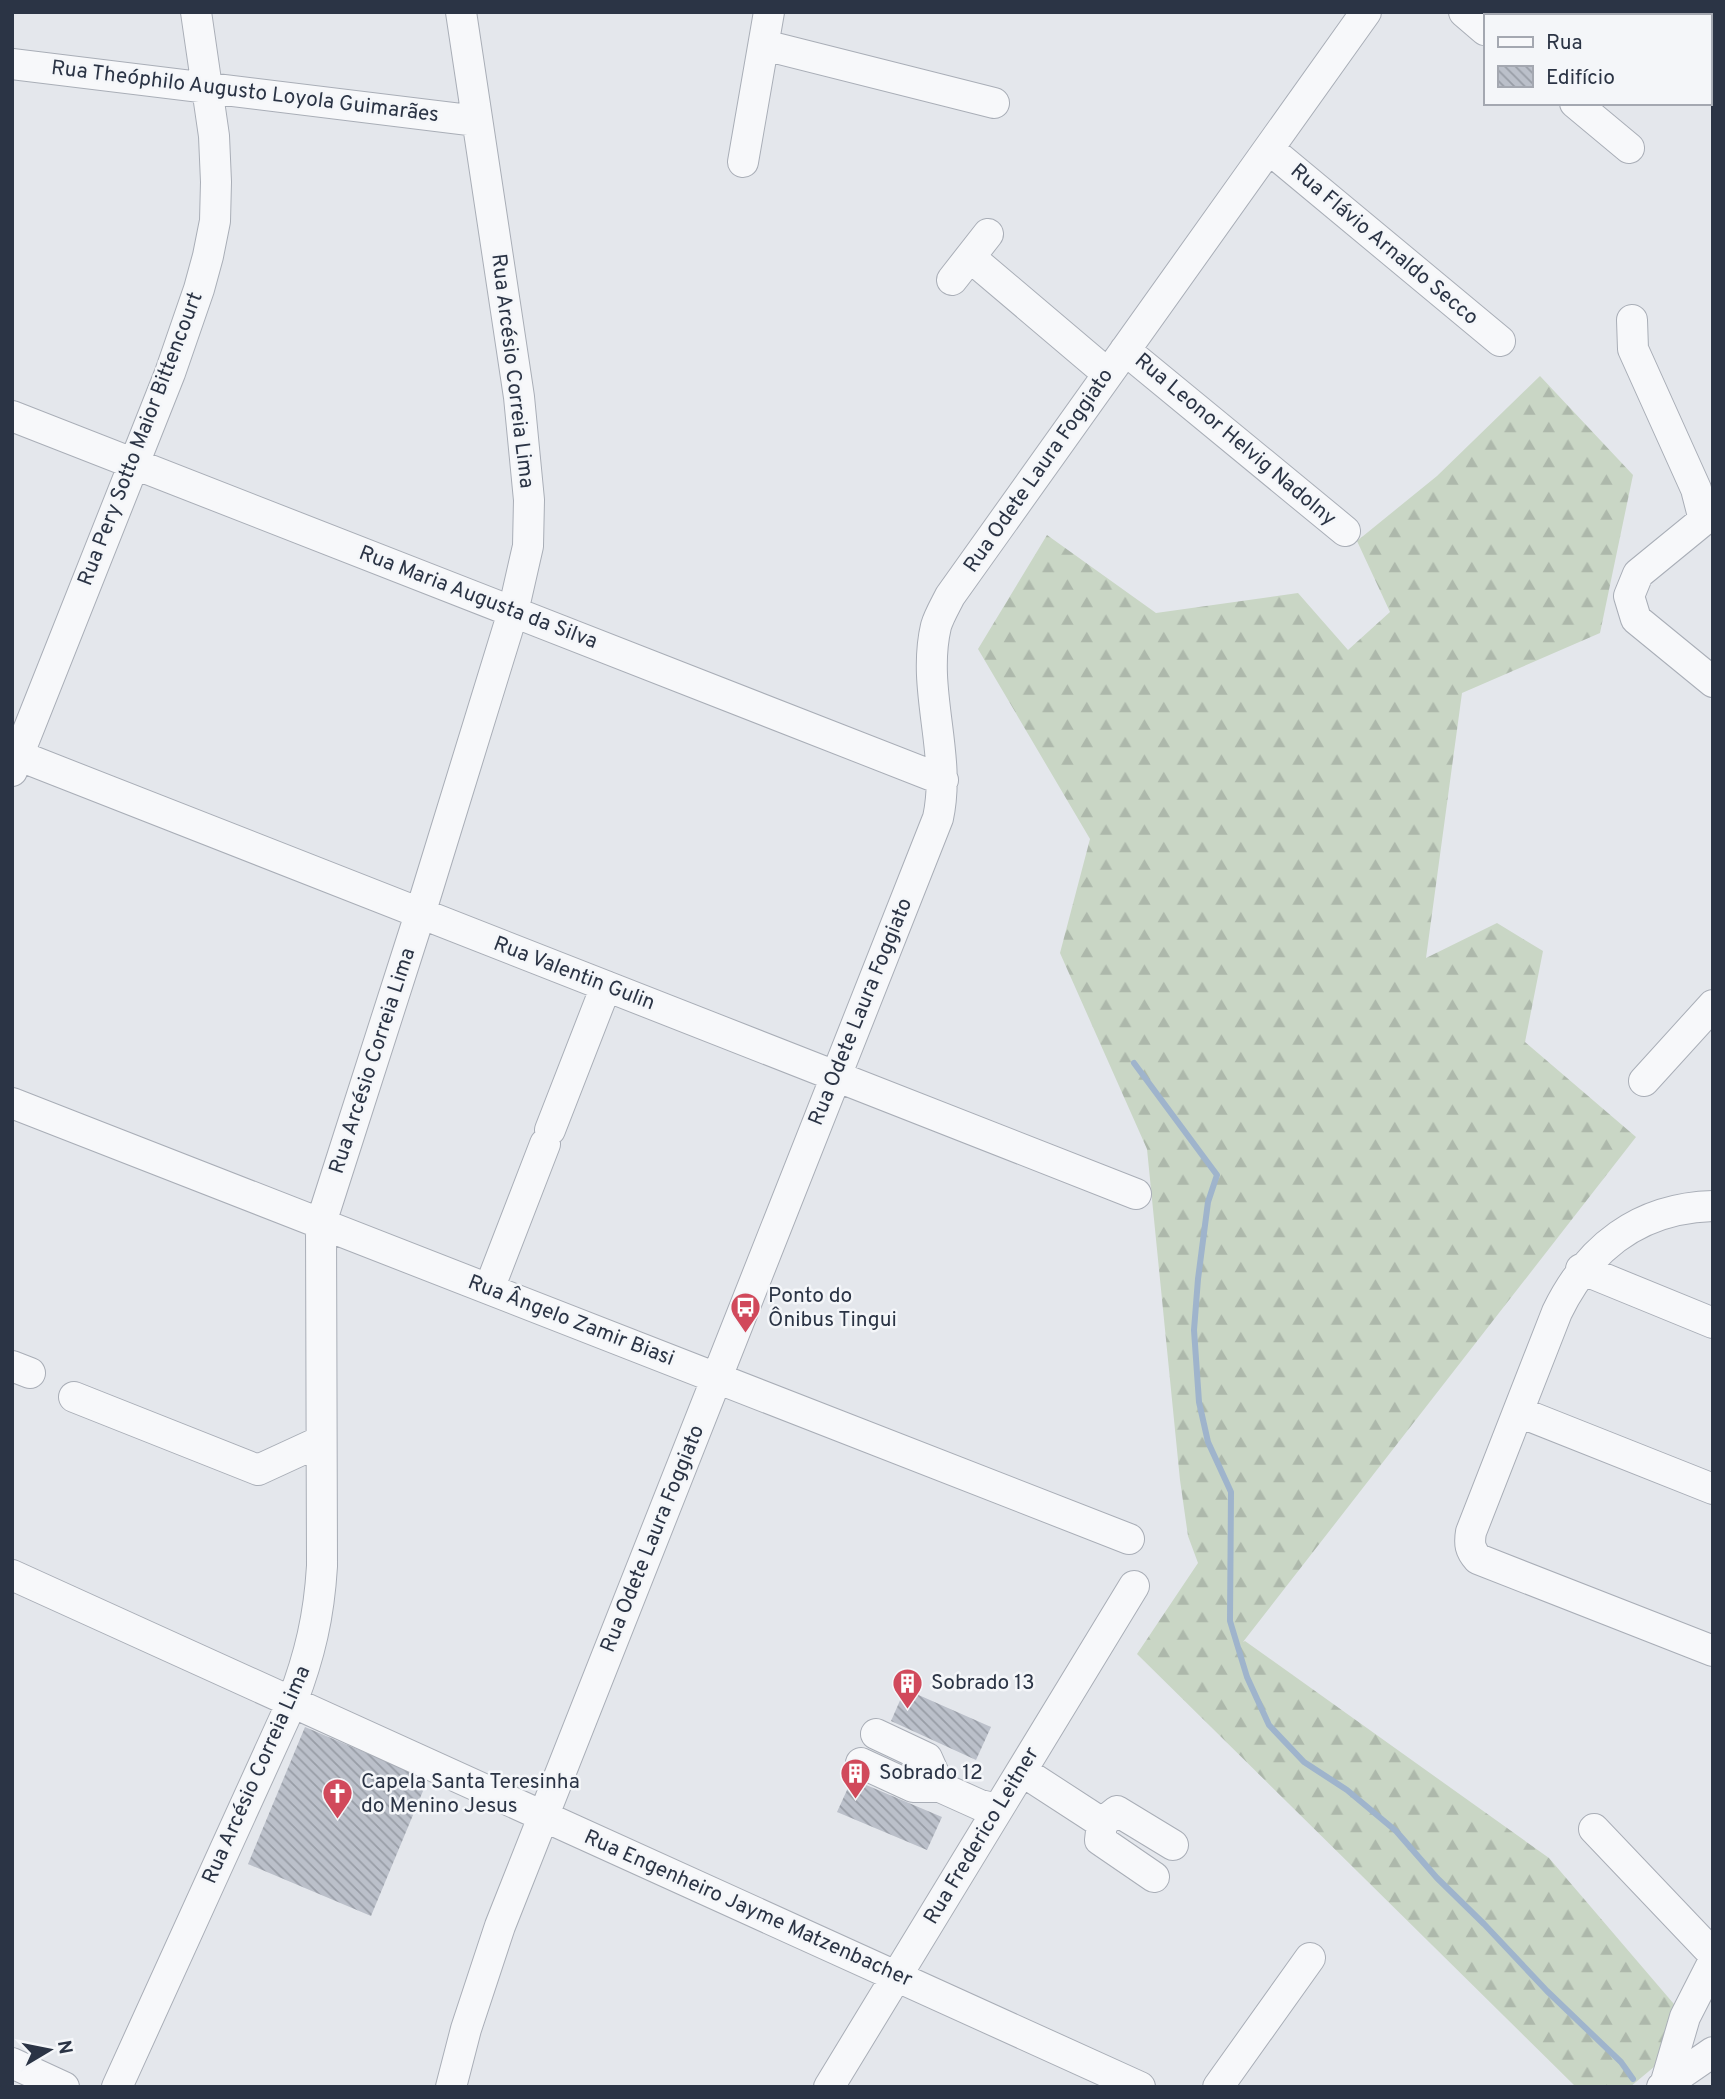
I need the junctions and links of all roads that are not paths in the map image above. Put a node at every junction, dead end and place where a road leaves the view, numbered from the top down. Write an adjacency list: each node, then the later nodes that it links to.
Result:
1 (196, 12): 9 (street, Rua Pery Sotto Maior Bittencourt)
2 (461, 12): 12 (street, Rua Arcésio Correia Lima)
3 (769, 12): 7 (street)
4 (1366, 12): 14 (street, Rua Odete Laura Foggiato)
5 (1464, 12): 6 (street)
6 (1484, 29)
7 (764, 45): 10 (street); 15 (street)
8 (12, 64): 9 (street, Rua Theóphilo Augusto Loyola Guimarães)
9 (208, 88): 12 (street, Rua Theóphilo Augusto Loyola Guimarães); 22 (street, Rua Pery Sotto Maior Bittencourt)
10 (993, 103)
11 (1577, 105): 13 (street)
12 (477, 121): 25 (street, Rua Arcésio Correia Lima)
13 (1629, 148)
14 (1269, 149): 18 (street, Rua Flávio Arnaldo Secco); 19 (street, Rua Odete Laura Foggiato)
15 (743, 162)
16 (970, 257): 20 (street)
17 (1632, 320): 23 (street)
18 (1500, 341)
19 (1125, 350): 20 (street, Rua Odete Laura Foggiato); 24 (street, Rua Leonor Helvig Nadolny)
20 (1108, 374): 28 (street, Rua Odete Laura Foggiato)
21 (12, 416): 22 (street, Rua Maria Augusta da Silva)
22 (134, 464): 25 (street, Rua Maria Augusta da Silva); 27 (street, Rua Pery Sotto Maior Bittencourt)
23 (1709, 517): 26 (street)
24 (1345, 531)
25 (513, 612): 28 (street, Rua Maria Augusta da Silva); 29 (street, Rua Arcésio Correia Lima)
26 (1713, 682)
27 (14, 760): 29 (street, Rua Valentin Gulin)
28 (943, 780): 32 (street, Rua Odete Laura Foggiato)
29 (420, 914): 30 (street, Rua Valentin Gulin); 37 (street, Rua Arcésio Correia Lima)
30 (606, 986): 32 (street, Rua Valentin Gulin); 39 (street)
31 (1713, 1005): 33 (street)
32 (836, 1077): 35 (street, Rua Valentin Gulin); 41 (street, Rua Odete Laura Foggiato)
33 (1644, 1081)
34 (12, 1103): 37 (street, Rua Ângelo Zamir Biasi)
35 (1136, 1194)
36 (1713, 1206): 38 (street)
37 (321, 1223): 39 (street, Rua Ângelo Zamir Biasi); 44 (street, Rua Arcésio Correia Lima)
38 (1581, 1269): 40 (street); 43 (street)
39 (489, 1289): 41 (street, Rua Ângelo Zamir Biasi)
40 (1713, 1322)
41 (717, 1378): 46 (street, Rua Ângelo Zamir Biasi); 56 (street, Rua Odete Laura Foggiato)
42 (74, 1397): 44 (street)
43 (1519, 1412): 45 (street); 49 (street)
44 (321, 1441): 50 (street, Rua Arcésio Correia Lima)
45 (1713, 1489)
46 (1129, 1539)
47 (12, 1574): 50 (street, Rua Engenheiro Jayme Matzenbacher)
48 (1134, 1586): 53 (street, Rua Frederico Leitner)
49 (1713, 1651)
50 (292, 1702): 56 (street, Rua Engenheiro Jayme Matzenbacher); 69 (street, Rua Arcésio Correia Lima)
51 (876, 1734): 54 (street)
52 (861, 1763): 54 (street)
53 (1022, 1771): 55 (street, Rua Frederico Leitner); 57 (street)
54 (940, 1787): 55 (street)
55 (998, 1809): 64 (street, Rua Frederico Leitner)
56 (544, 1817): 64 (street, Rua Engenheiro Jayme Matzenbacher); 70 (street, Rua Odete Laura Foggiato)
57 (1102, 1823): 59 (street); 60 (street)
58 (1594, 1829): 61 (street)
59 (1173, 1845)
60 (1154, 1877)
61 (1713, 1954)
62 (1310, 1958): 73 (street)
63 (1713, 1962): 67 (street)
64 (897, 1976): 71 (street, Rua Frederico Leitner); 72 (street, Rua Engenheiro Jayme Matzenbacher)
65 (1713, 2052): 67 (street)
66 (12, 2063): 68 (street)
67 (1664, 2086)
68 (64, 2087)
69 (117, 2087)
70 (451, 2087)
71 (829, 2087)
72 (1140, 2087)
73 (1218, 2087)

